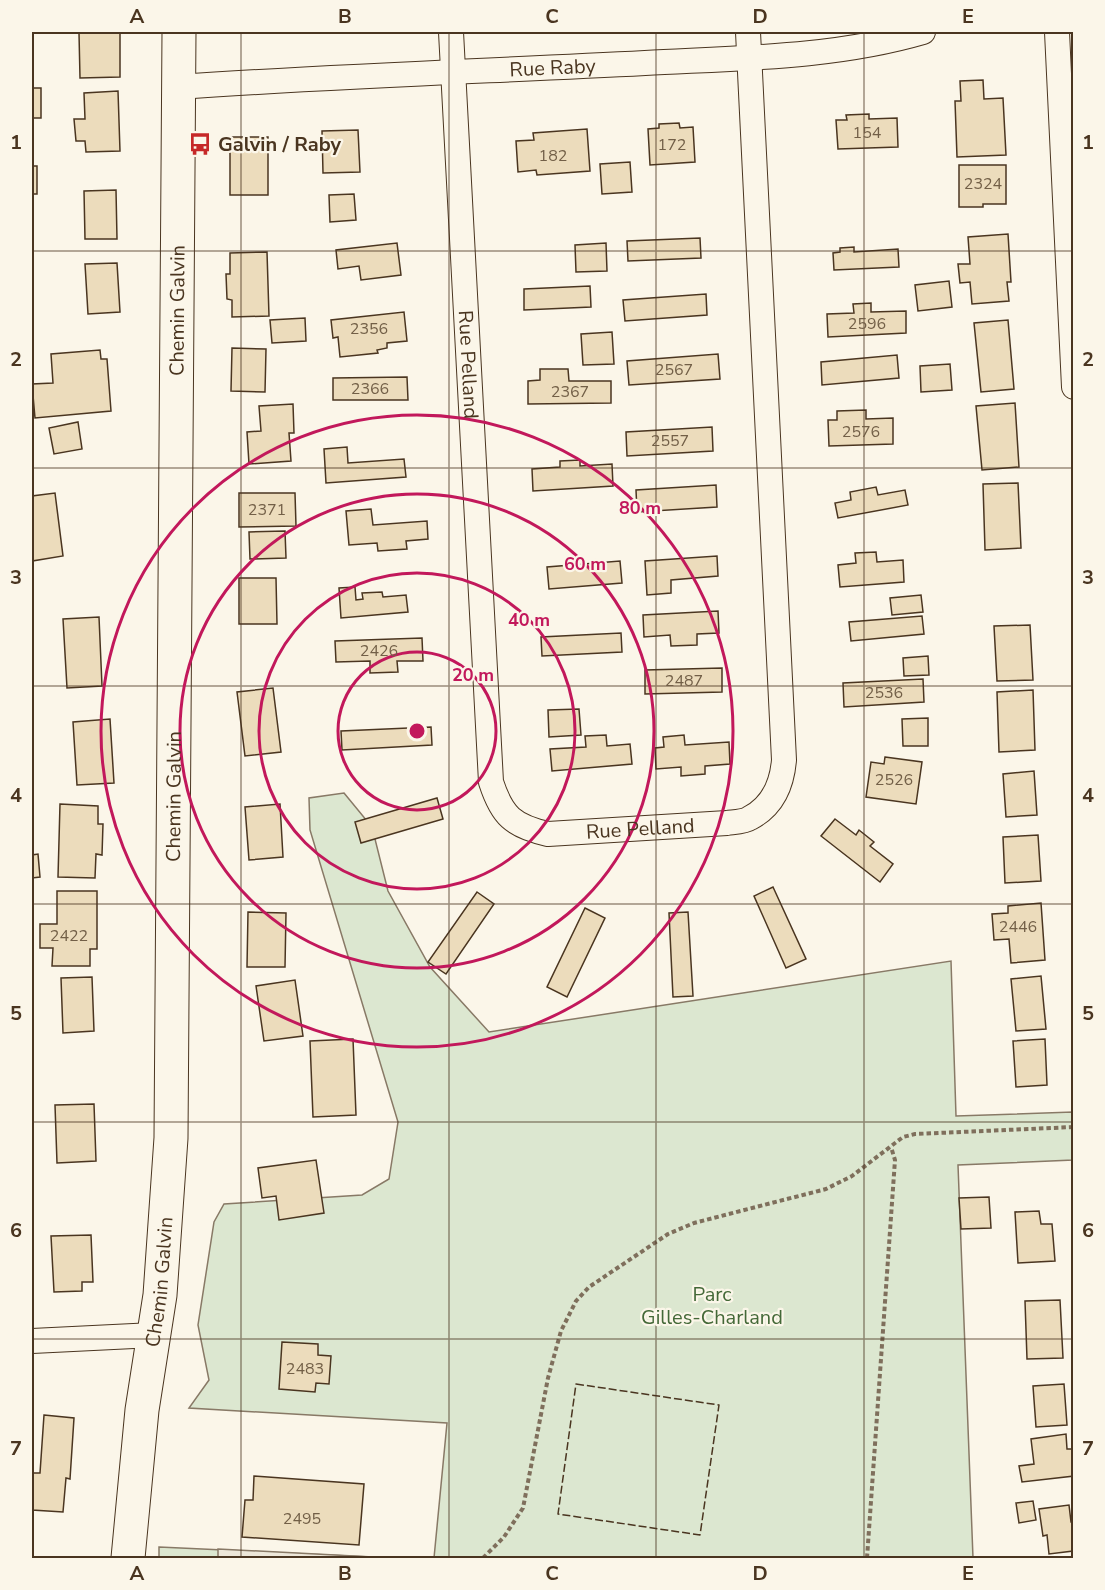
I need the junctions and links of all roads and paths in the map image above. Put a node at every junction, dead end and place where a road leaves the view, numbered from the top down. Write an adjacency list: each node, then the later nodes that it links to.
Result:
1 (179, 32): 8 (street, Chemin Galvin)
2 (451, 32): 7 (street, Rue Pelland)
3 (748, 32): 6 (street, Rue Pelland)
4 (924, 32): 6 (street, Rue Raby)
5 (1057, 32): 9 (street)
6 (749, 57): 7 (street, Rue Raby); 7 (street, Rue Pelland)
7 (453, 73): 8 (street, Rue Raby)
8 (179, 87): 12 (street, Chemin Galvin)
9 (1074, 387)
10 (1074, 1126): 11 (path)
11 (891, 1147): 15 (path); 16 (path)
12 (154, 1335): 13 (street); 14 (street, Chemin Galvin)
13 (32, 1341)
14 (128, 1558)
15 (483, 1558)
16 (867, 1558)

